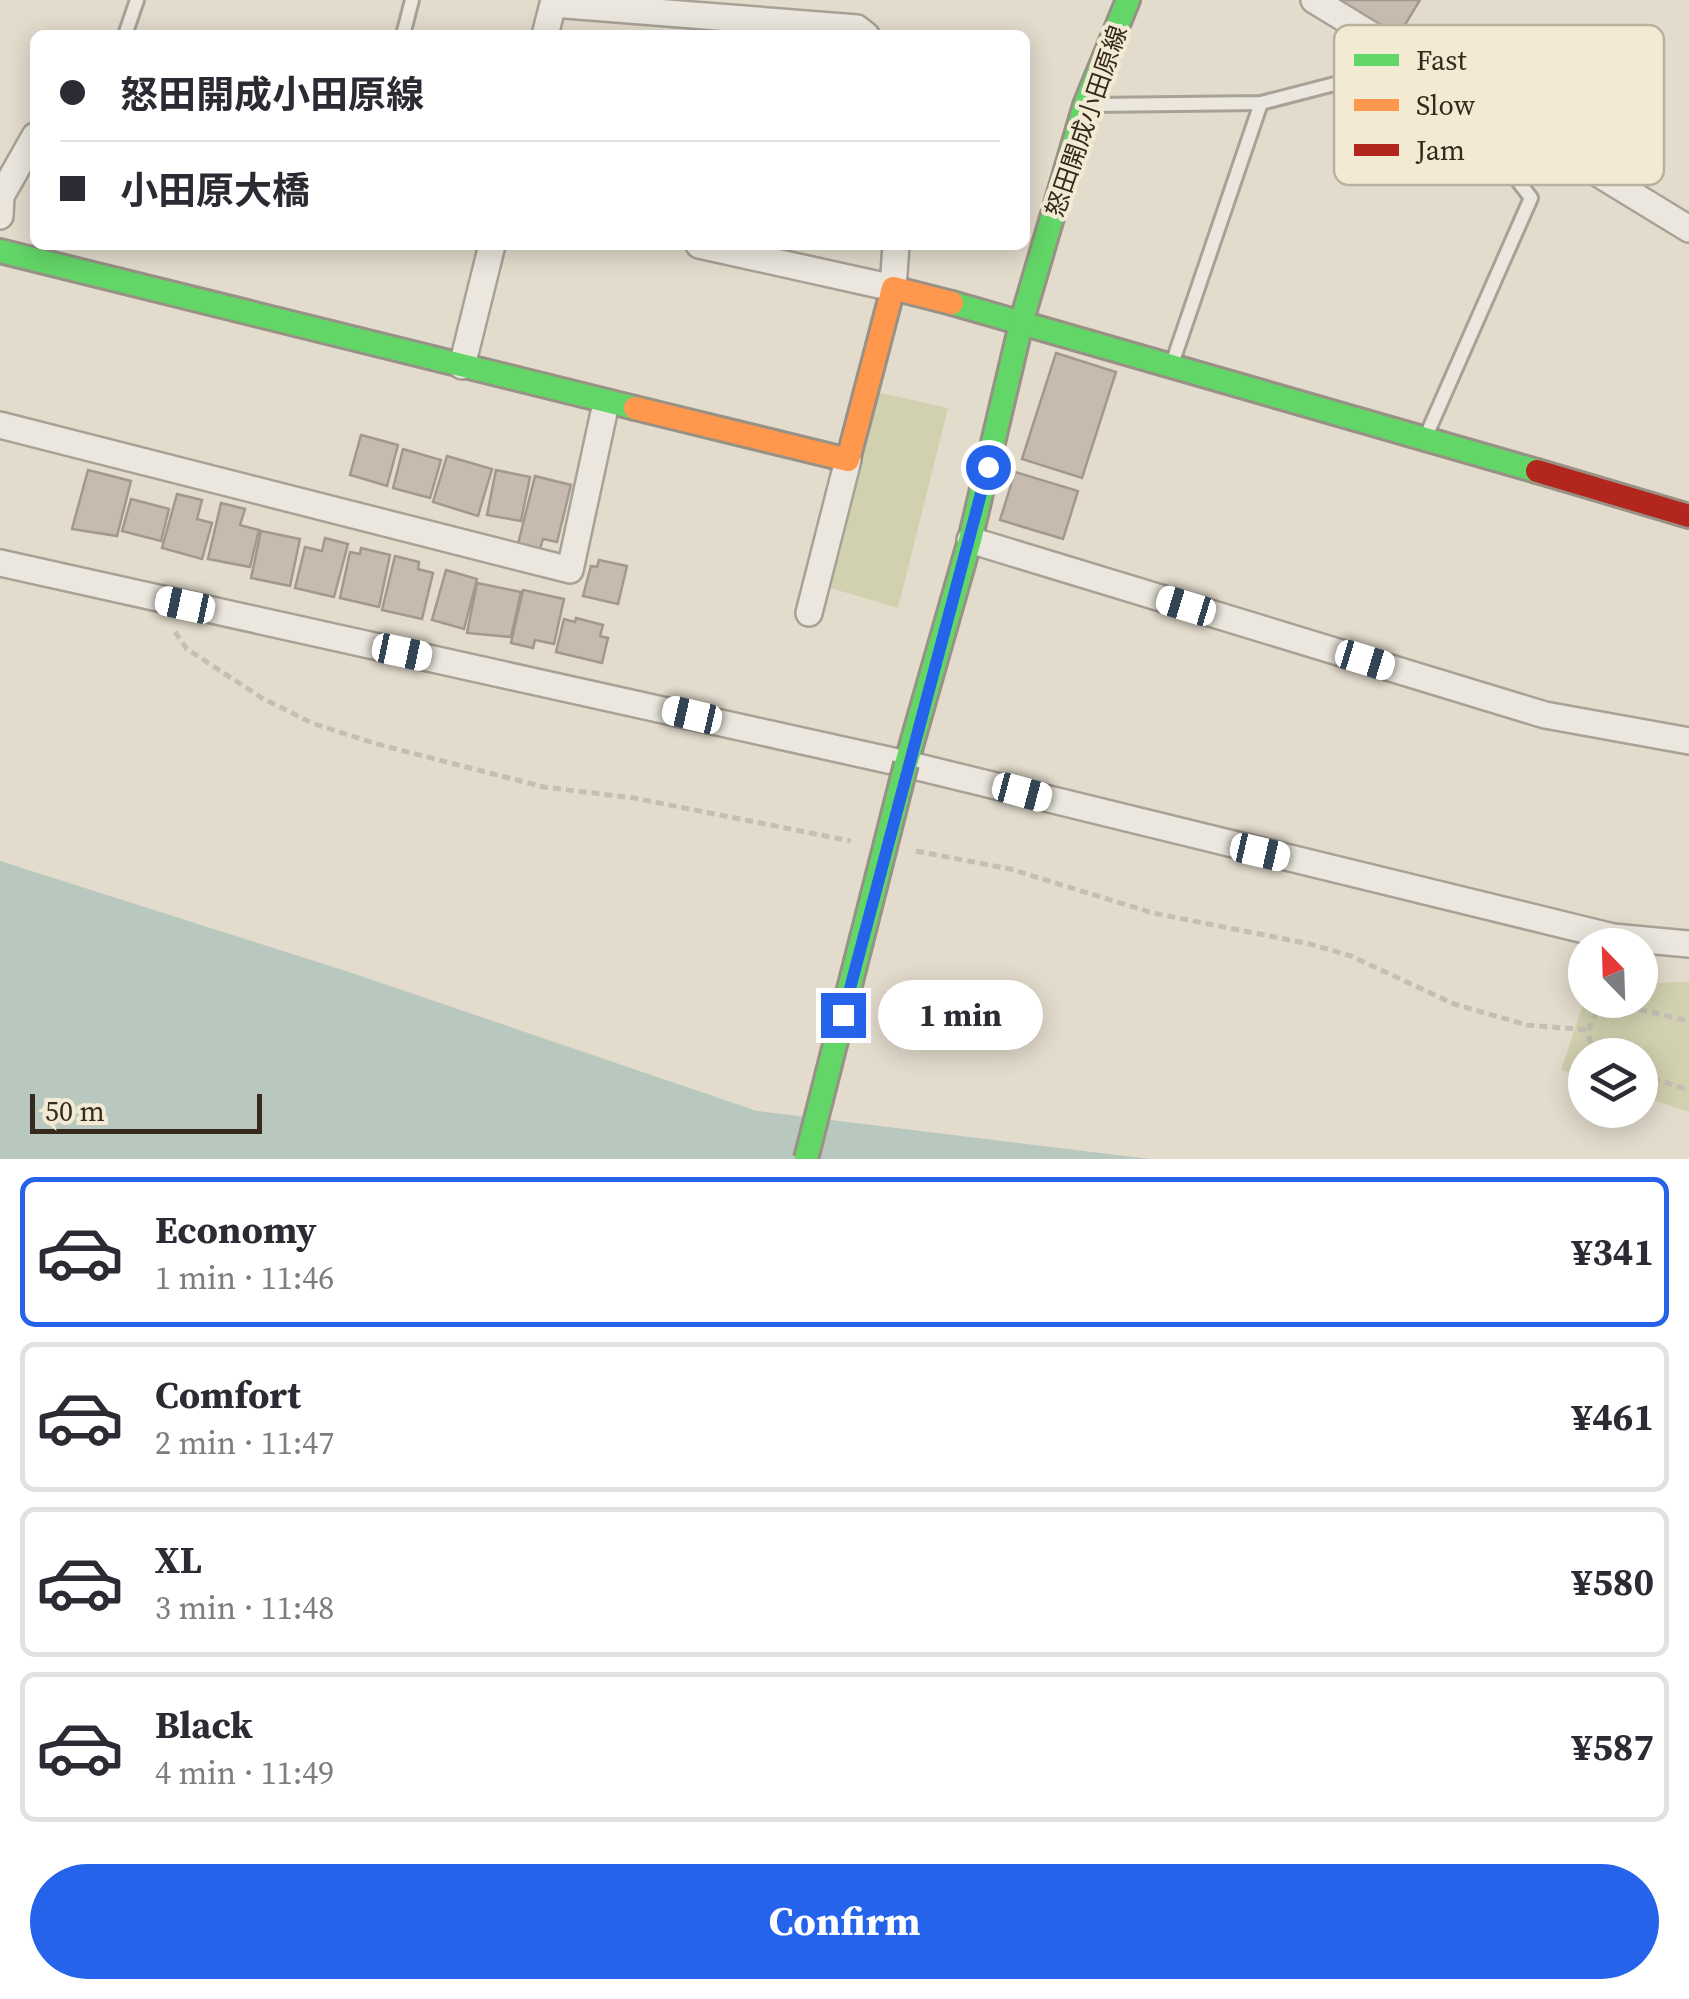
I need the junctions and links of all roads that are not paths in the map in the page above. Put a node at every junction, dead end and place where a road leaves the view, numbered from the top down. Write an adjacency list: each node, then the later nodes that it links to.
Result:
1 (137, 0): 8 (lane)
2 (412, 0): 9 (lane)
3 (1314, 0): 6 (street)
4 (1121, 2): 14 (street, 怒田開成小田原線)
5 (672, 24): 7 (street); 10 (street)
6 (1355, 25)
7 (790, 28): 11 (street)
8 (127, 30)
9 (404, 30)
10 (546, 30)
11 (860, 30)
12 (1334, 84): 13 (lane)
13 (1261, 103): 14 (lane); 27 (lane)
14 (1085, 105): 26 (street, 怒田開成小田原線)
15 (30, 145): 18 (street)
16 (1522, 185): 31 (lane)
17 (1617, 185): 20 (street)
18 (0, 196): 19 (street)
19 (0, 216)
20 (1689, 229)
21 (491, 250): 28 (street)
22 (896, 250): 25 (street)
23 (0, 251): 28 (street)
24 (773, 252): 25 (street)
25 (893, 288): 26 (street); 32 (street)
26 (1022, 320): 27 (street); 34 (street, 怒田開成小田原線)
27 (1172, 364): 31 (street)
28 (462, 366): 29 (street)
29 (606, 404): 30 (street); 32 (street)
30 (0, 425)
31 (1425, 438): 33 (street)
32 (848, 460): 36 (street)
33 (1689, 516)
34 (970, 540): 37 (street); 38 (street, 怒田開成小田原線)
35 (0, 564): 38 (street)
36 (809, 613)
37 (1689, 741)
38 (906, 764): 39 (street); 40 (street, 怒田開成小田原線, bridge)
39 (1689, 944)
40 (806, 1159)

